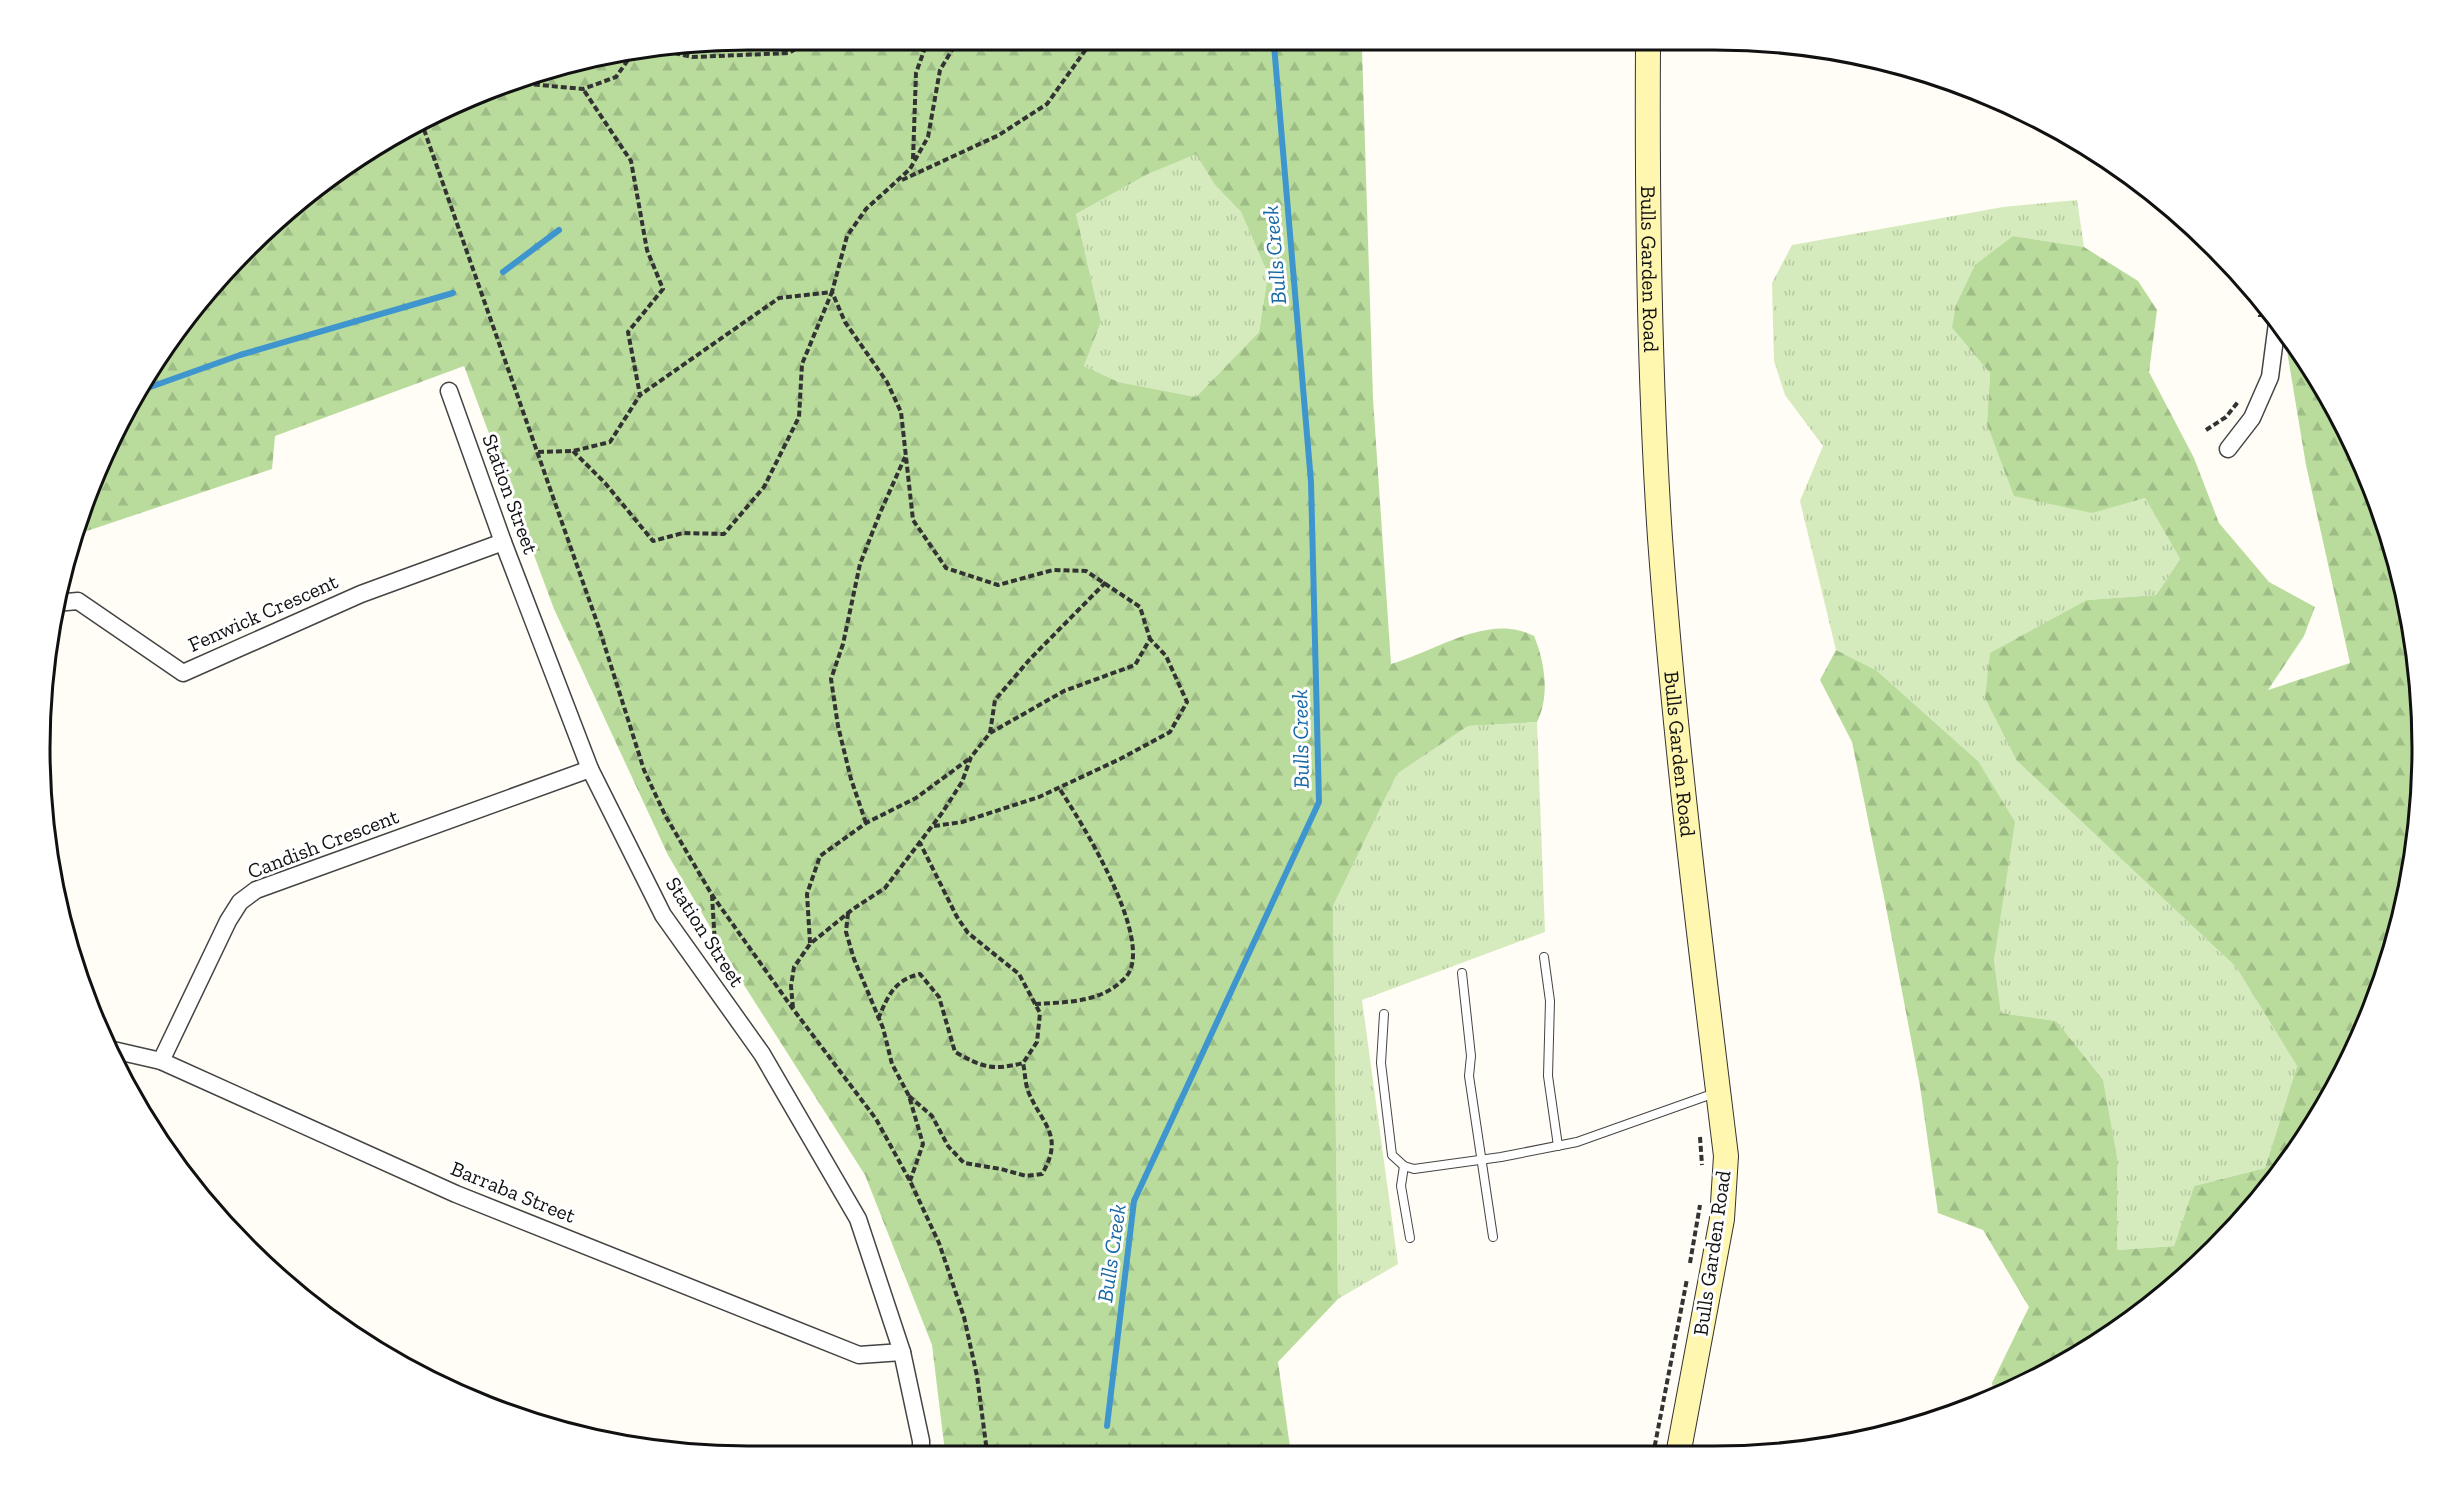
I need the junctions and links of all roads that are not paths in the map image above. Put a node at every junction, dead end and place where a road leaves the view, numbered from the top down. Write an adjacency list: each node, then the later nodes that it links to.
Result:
1 (1648, 50): 13 (main road, Bulls Garden Road)
2 (2276, 333): 4 (street)
3 (449, 391): 5 (street, Station Street)
4 (2228, 449)
5 (503, 542): 6 (street, Fenwick Crescent); 7 (street, Station Street)
6 (65, 602)
7 (591, 769): 12 (street, Candish Crescent); 19 (street, Station Street)
8 (1544, 957): 14 (lane)
9 (1462, 973): 15 (lane)
10 (1384, 1014): 16 (lane)
11 (120, 1052): 12 (street, Barraba Street)
12 (160, 1061): 19 (street, Barraba Street)
13 (1707, 1096): 14 (lane); 21 (main road, Bulls Garden Road)
14 (1558, 1146): 15 (lane)
15 (1480, 1160): 16 (lane); 17 (lane)
16 (1404, 1166): 18 (lane)
17 (1493, 1237)
18 (1410, 1238)
19 (902, 1352): 20 (street, Station Street)
20 (921, 1446)
21 (1680, 1446)

